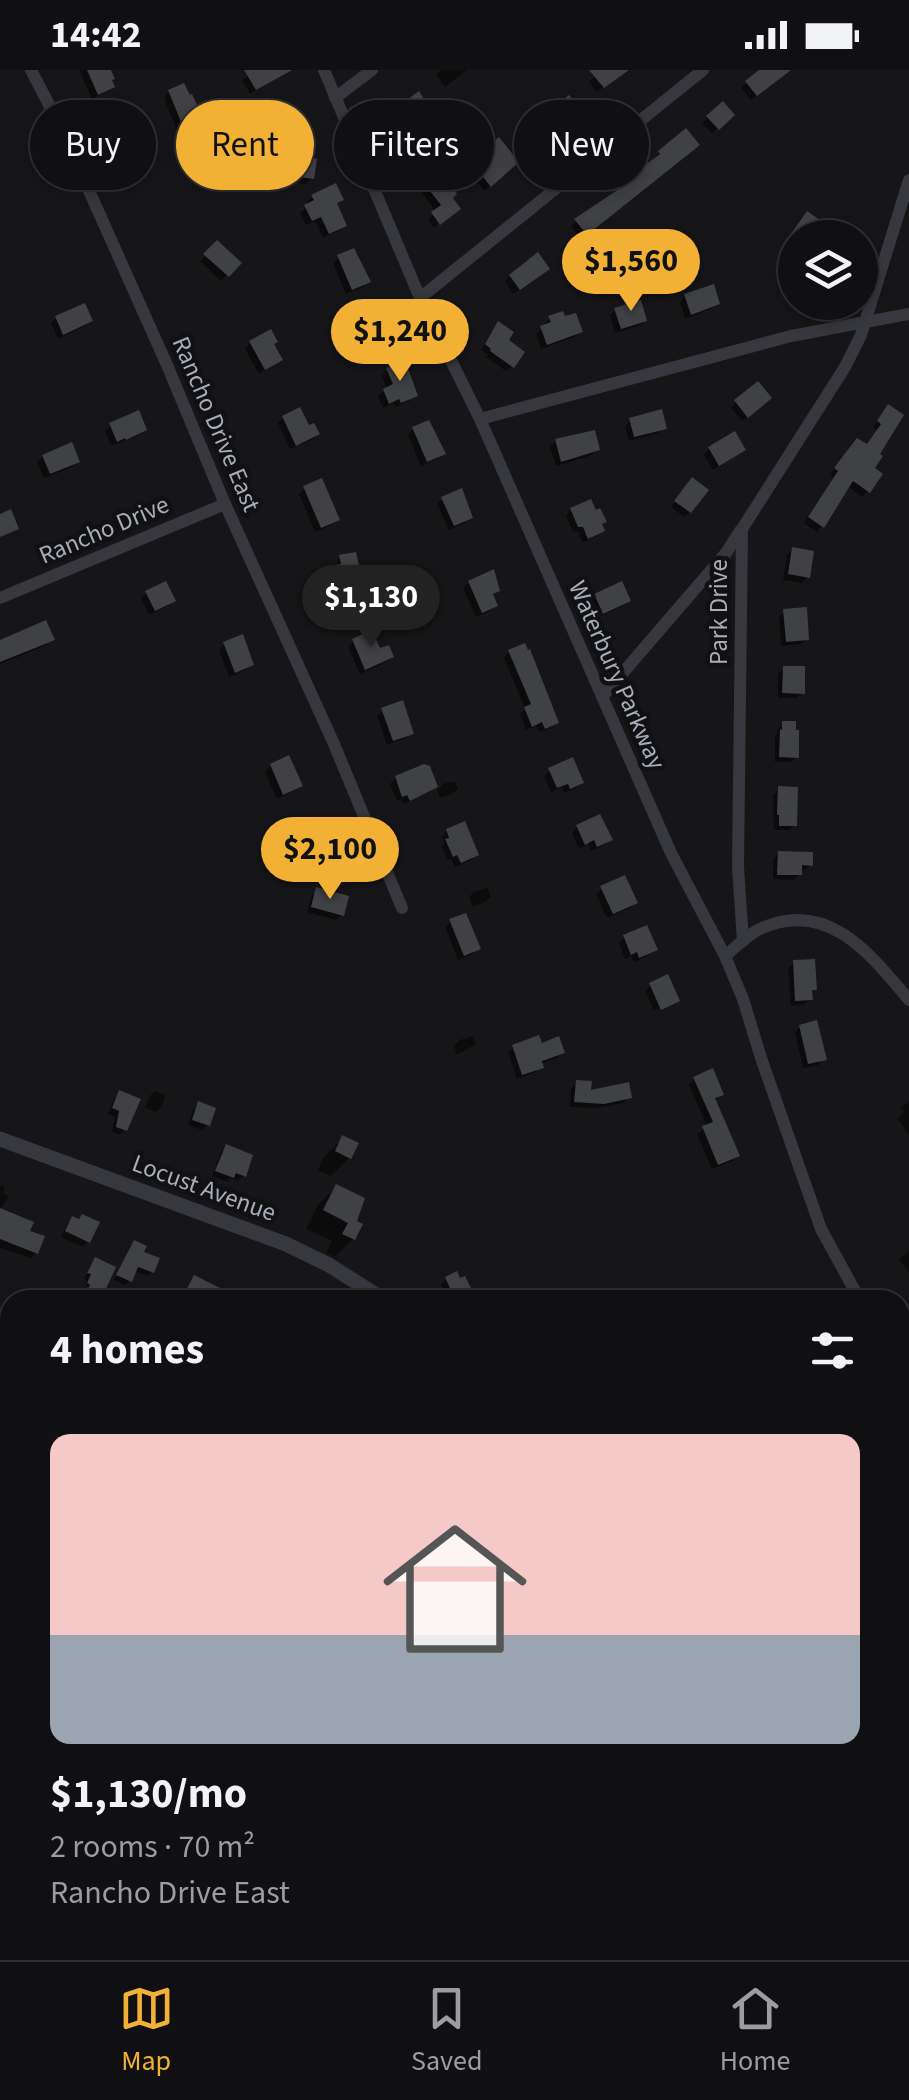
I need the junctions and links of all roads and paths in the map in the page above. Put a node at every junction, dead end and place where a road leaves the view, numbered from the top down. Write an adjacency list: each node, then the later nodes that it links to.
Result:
1 (31, 70): 11 (street, Rancho Drive East)
2 (324, 70): 5 (street, Waterbury Parkway)
3 (372, 70): 5 (street)
4 (703, 70): 7 (street)
5 (335, 98): 7 (street, Waterbury Parkway)
6 (909, 180): 9 (street, Park Drive)
7 (420, 298): 10 (street, Waterbury Parkway)
8 (909, 314): 9 (street)
9 (866, 321): 10 (street); 12 (street, Park Drive)
10 (480, 419): 14 (street, Waterbury Parkway)
11 (225, 504): 13 (street, Rancho Drive); 15 (street, Rancho Drive East)
12 (742, 528): 14 (street); 16 (street, Park Drive)
13 (0, 598)
14 (602, 697): 17 (street, Waterbury Parkway)
15 (402, 908)
16 (743, 941): 17 (street); 18 (street)
17 (724, 956): 21 (street, Waterbury Parkway)
18 (909, 1000)
19 (0, 1139): 20 (street, Locust Avenue)
20 (368, 1290)
21 (855, 1290)

